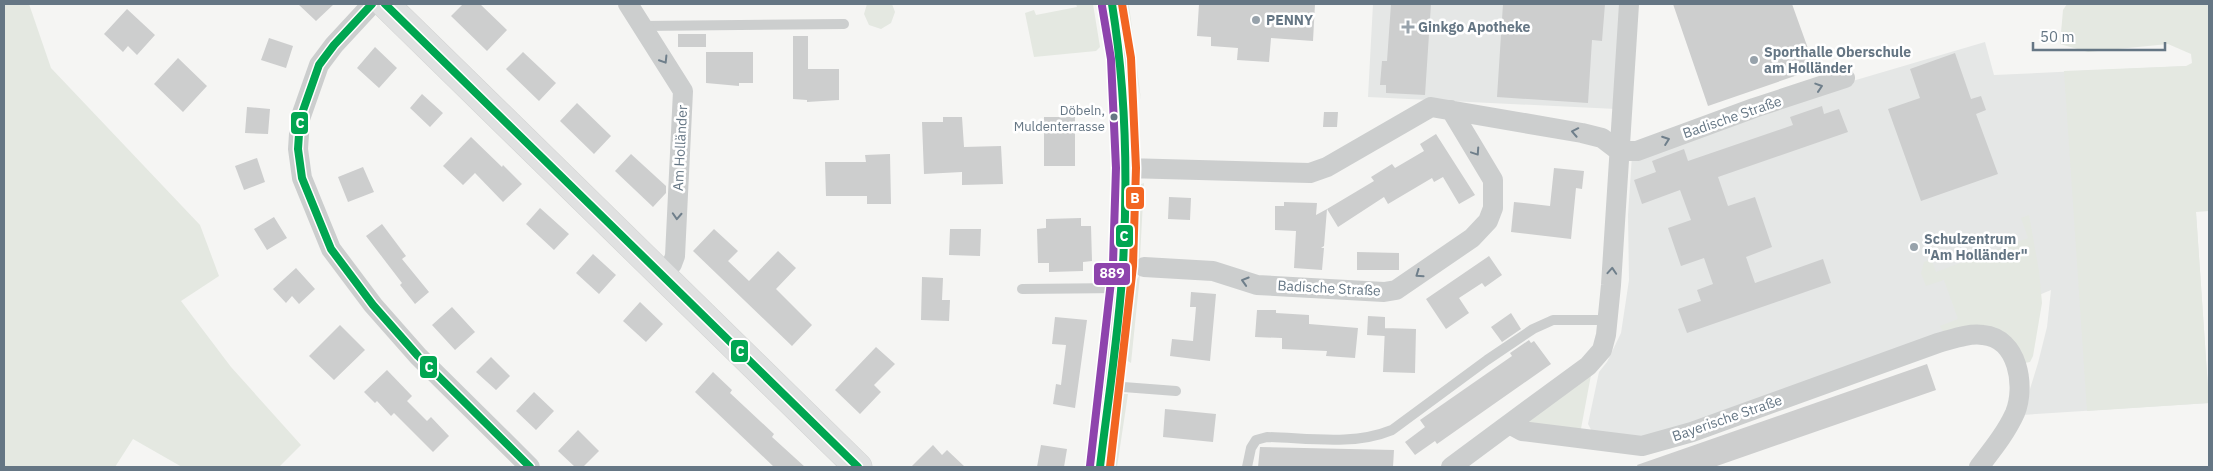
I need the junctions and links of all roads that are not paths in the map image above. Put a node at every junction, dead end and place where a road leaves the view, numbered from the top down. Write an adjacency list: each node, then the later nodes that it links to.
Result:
1 (372, 4): 21 (street)
2 (385, 4): 14 (main road)
3 (628, 4): 7 (street, Am Holländer)
4 (1112, 4): 11 (street)
5 (1628, 4): 10 (street)
6 (844, 24): 7 (lane)
7 (642, 26): 14 (street, Am Holländer, one-way to 14)
8 (1845, 78): 10 (street, Badische Straße, one-way to 8)
9 (1451, 110): 10 (street, one-way to 9); 11 (street); 13 (street, Badische Straße, one-way to 13)
10 (1619, 150): 17 (street, one-way to 10)
11 (1126, 168): 12 (street)
12 (1123, 265): 13 (lane); 15 (street)
13 (1144, 267)
14 (662, 275): 22 (main road)
15 (1121, 288): 16 (lane); 18 (street)
16 (1022, 289)
17 (1607, 320): 20 (street); 24 (lane)
18 (1110, 386): 19 (lane); 23 (street)
19 (1176, 391)
20 (1509, 424): 25 (street); 26 (street, Bayerische Straße)
21 (530, 467)
22 (858, 467)
23 (1100, 467)
24 (1247, 467)
25 (1451, 467)
26 (1979, 467)

